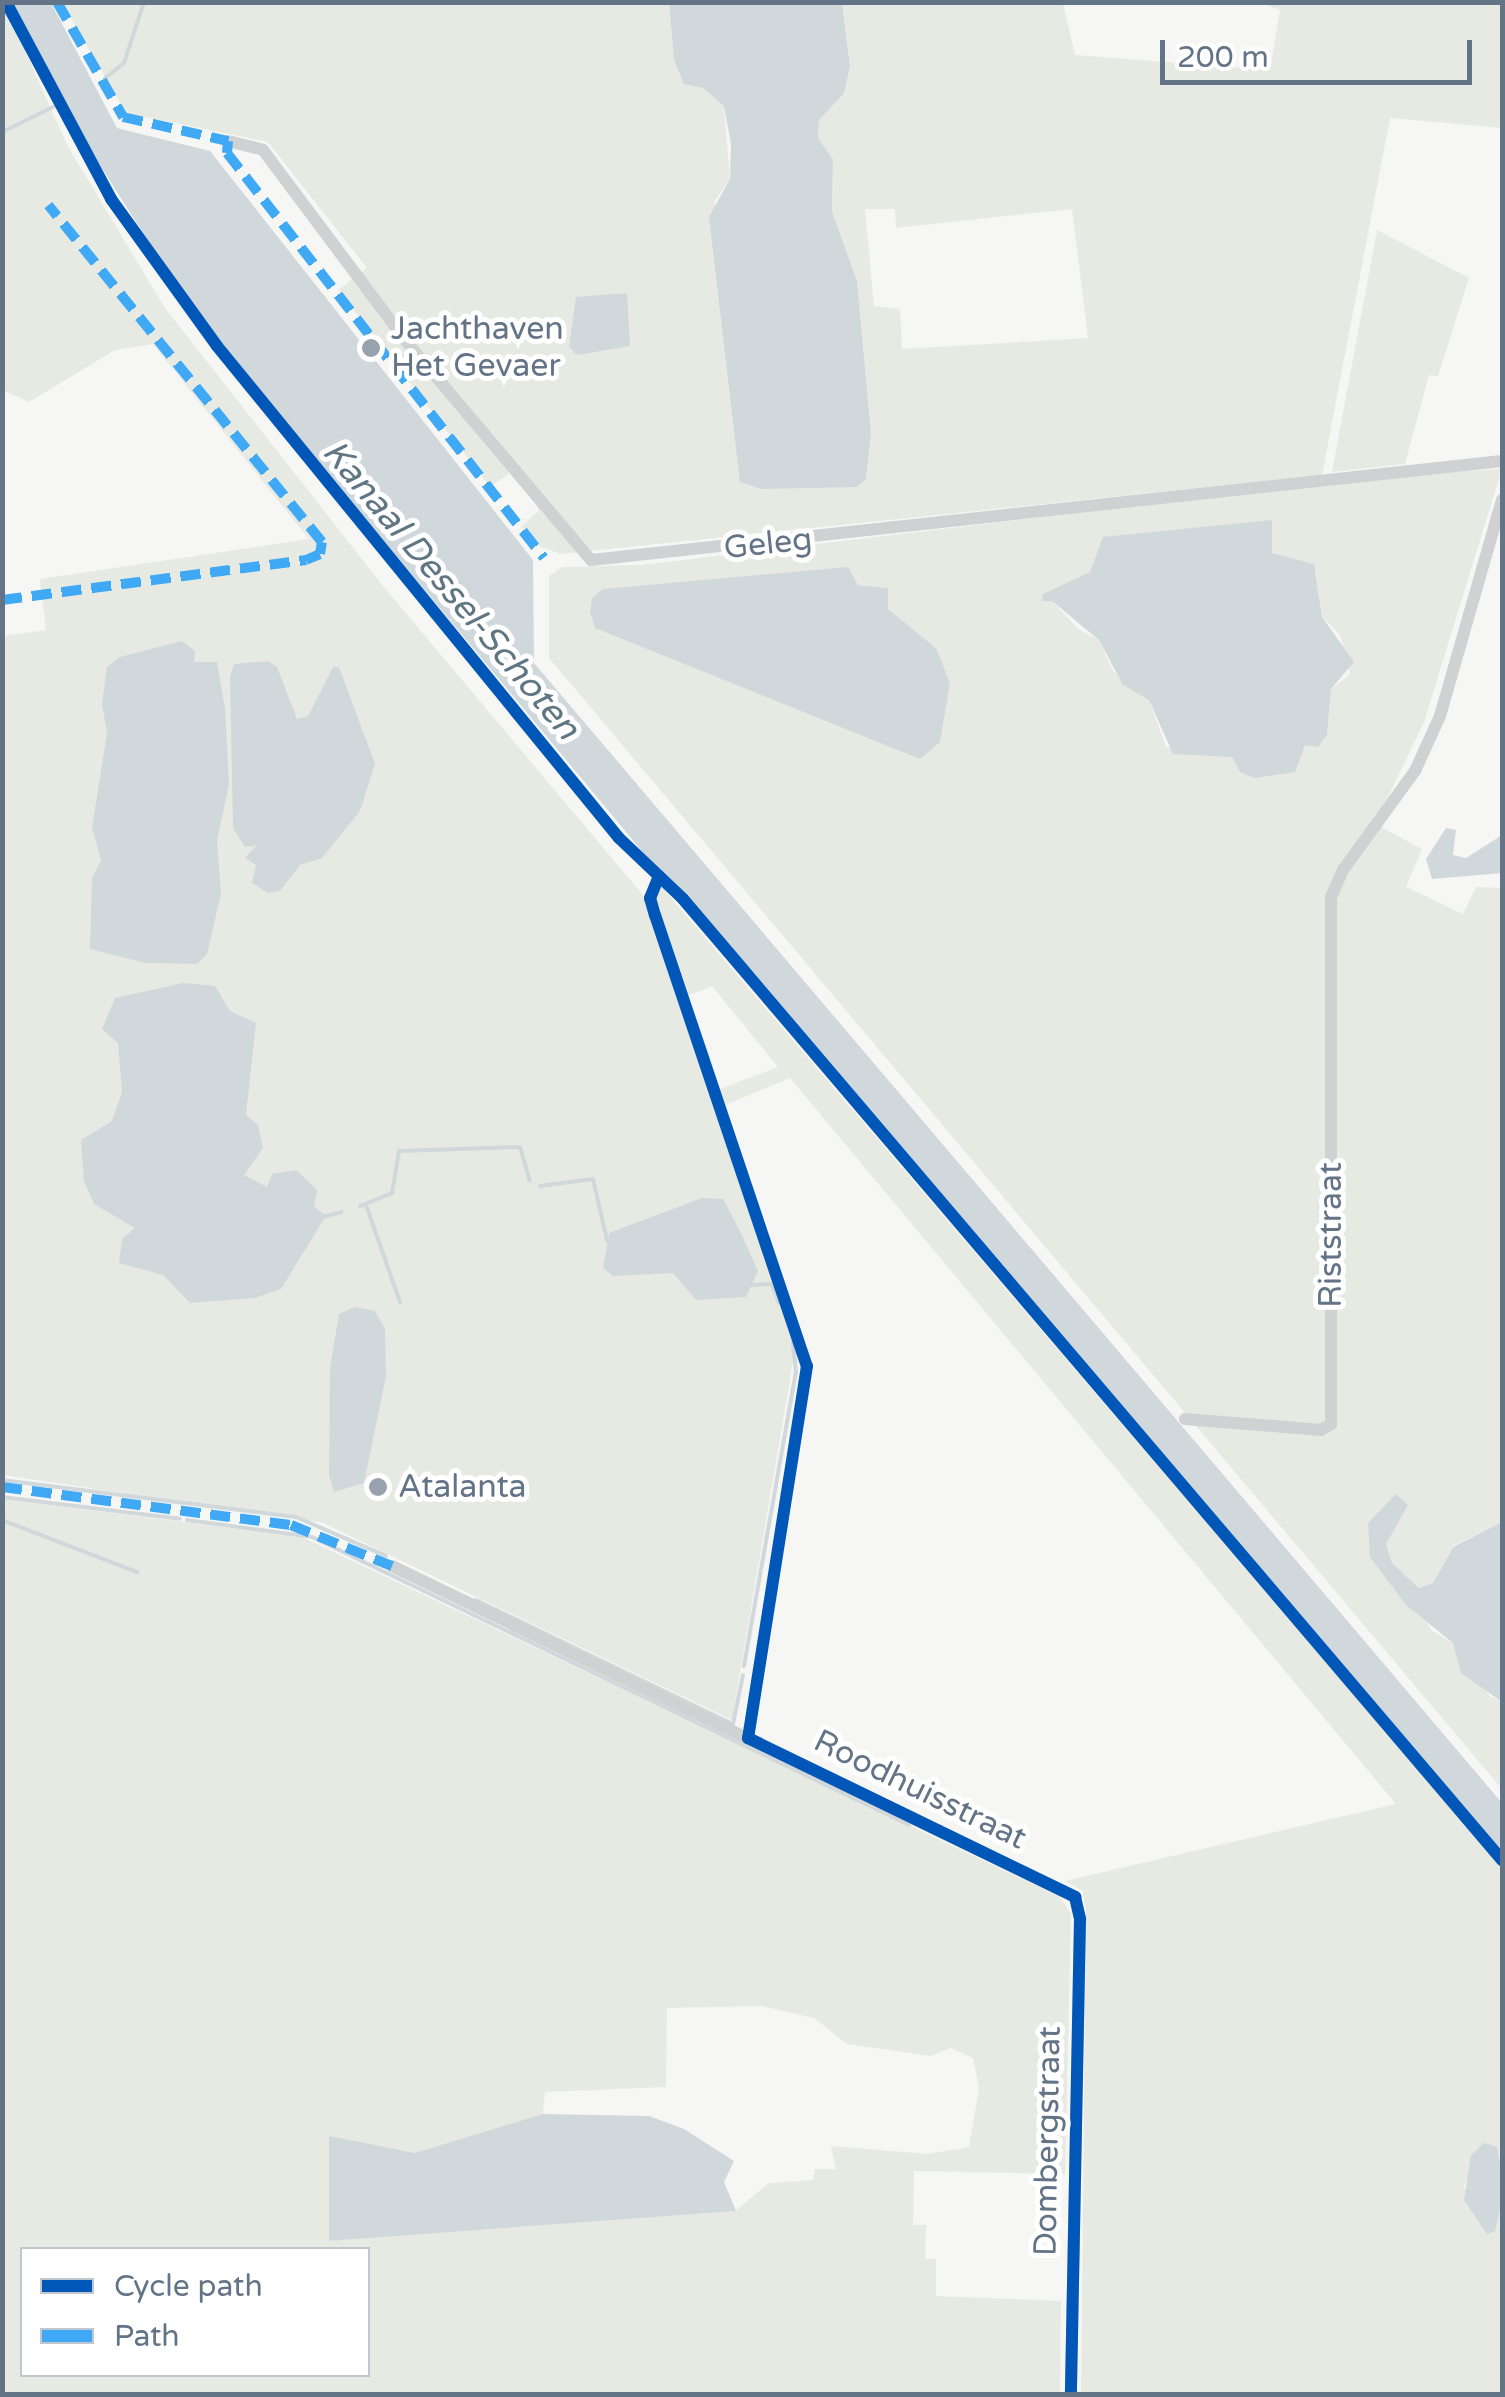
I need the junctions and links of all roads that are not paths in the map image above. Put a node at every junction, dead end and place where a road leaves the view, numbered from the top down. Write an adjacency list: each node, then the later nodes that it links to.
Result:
1 (228, 141): 2 (street, Geleg)
2 (1502, 460)
3 (1502, 500): 4 (street, Riststraat)
4 (1185, 1419)
5 (392, 1566): 6 (street, Roodhuisstraat)
6 (1069, 1892): 7 (street, Dombergstraat)
7 (1071, 2394)

